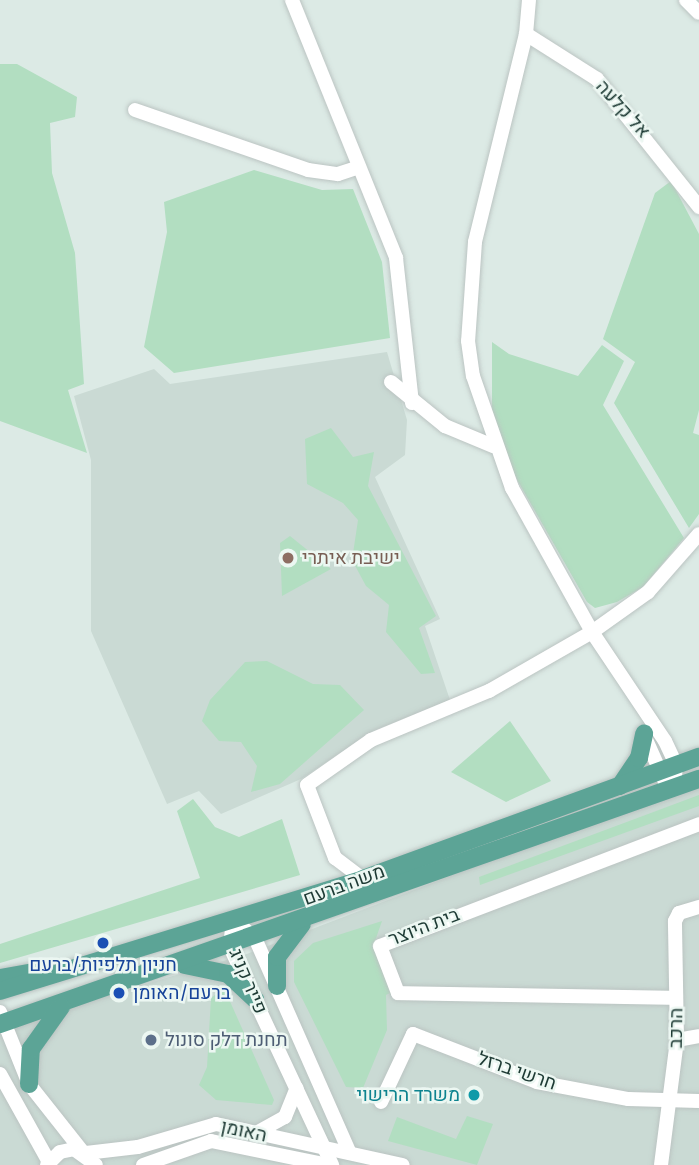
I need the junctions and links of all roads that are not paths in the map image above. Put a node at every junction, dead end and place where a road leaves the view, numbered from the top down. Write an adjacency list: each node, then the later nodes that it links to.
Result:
1 (292, 0): 7 (street)
2 (529, 0): 5 (street)
3 (686, 0): 4 (street)
4 (699, 13)
5 (526, 34): 8 (street, אל קלעה); 11 (street)
6 (135, 110): 7 (street)
7 (359, 167): 10 (street)
8 (699, 207)
9 (391, 382): 10 (street)
10 (412, 403): 11 (street)
11 (493, 446): 13 (street)
12 (696, 543): 13 (street)
13 (592, 632): 14 (street); 23 (street)
14 (637, 703): 15 (street); 17 (street)
15 (644, 734): 18 (street); 20 (main road)
16 (699, 757): 17 (main road, משה ברעם)
17 (676, 765): 18 (main road, משה ברעם); 21 (street)
18 (657, 773): 20 (main road, משה ברעם); 21 (street)
19 (699, 779): 21 (main road, משה ברעם)
20 (620, 786): 23 (main road, משה ברעם)
21 (674, 789): 26 (main road, משה ברעם)
22 (699, 824): 34 (street, בית היוצר)
23 (363, 879): 25 (main road, משה ברעם)
24 (699, 907): 34 (street, הרכב)
25 (233, 919): 27 (street, פייר קניג); 28 (street, פייר קניג); 30 (main road, משה ברעם)
26 (305, 922): 27 (main road, משה ברעם); 32 (main road)
27 (256, 938): 28 (main road, משה ברעם); 32 (street, פייר קניג)
28 (230, 947): 29 (main road, משה ברעם); 35 (street, פייר קניג)
29 (175, 965): 35 (main road); 36 (main road, משה ברעם)
30 (92, 966): 31 (main road); 33 (main road)
31 (0, 978)
32 (277, 986): 49 (street, פייר קניג)
33 (0, 991)
34 (676, 998): 39 (street, הרכב)
35 (255, 999): 42 (street, פייר קניג)
36 (68, 1001): 37 (main road, משה ברעם); 41 (main road)
37 (1, 1022): 41 (street)
38 (699, 1036): 39 (street)
39 (677, 1040): 45 (street, הרכב)
40 (0, 1074): 50 (street)
41 (29, 1084): 48 (street)
42 (296, 1087): 46 (street); 47 (street, פייר קניג)
43 (699, 1101): 45 (street, חרשי ברזל)
44 (381, 1102): 45 (street, חרשי ברזל)
45 (672, 1103): 55 (street, הרכב)
46 (256, 1133): 47 (street, האומן); 48 (street, האומן)
47 (324, 1148): 49 (street, האומן); 53 (street, פייר קניג)
48 (84, 1152): 50 (street, האומן); 51 (street)
49 (349, 1153): 54 (street, האומן)
50 (48, 1163)
51 (96, 1165)
52 (143, 1165): 53 (street, האומן)
53 (330, 1165)
54 (403, 1165)
55 (661, 1165)

